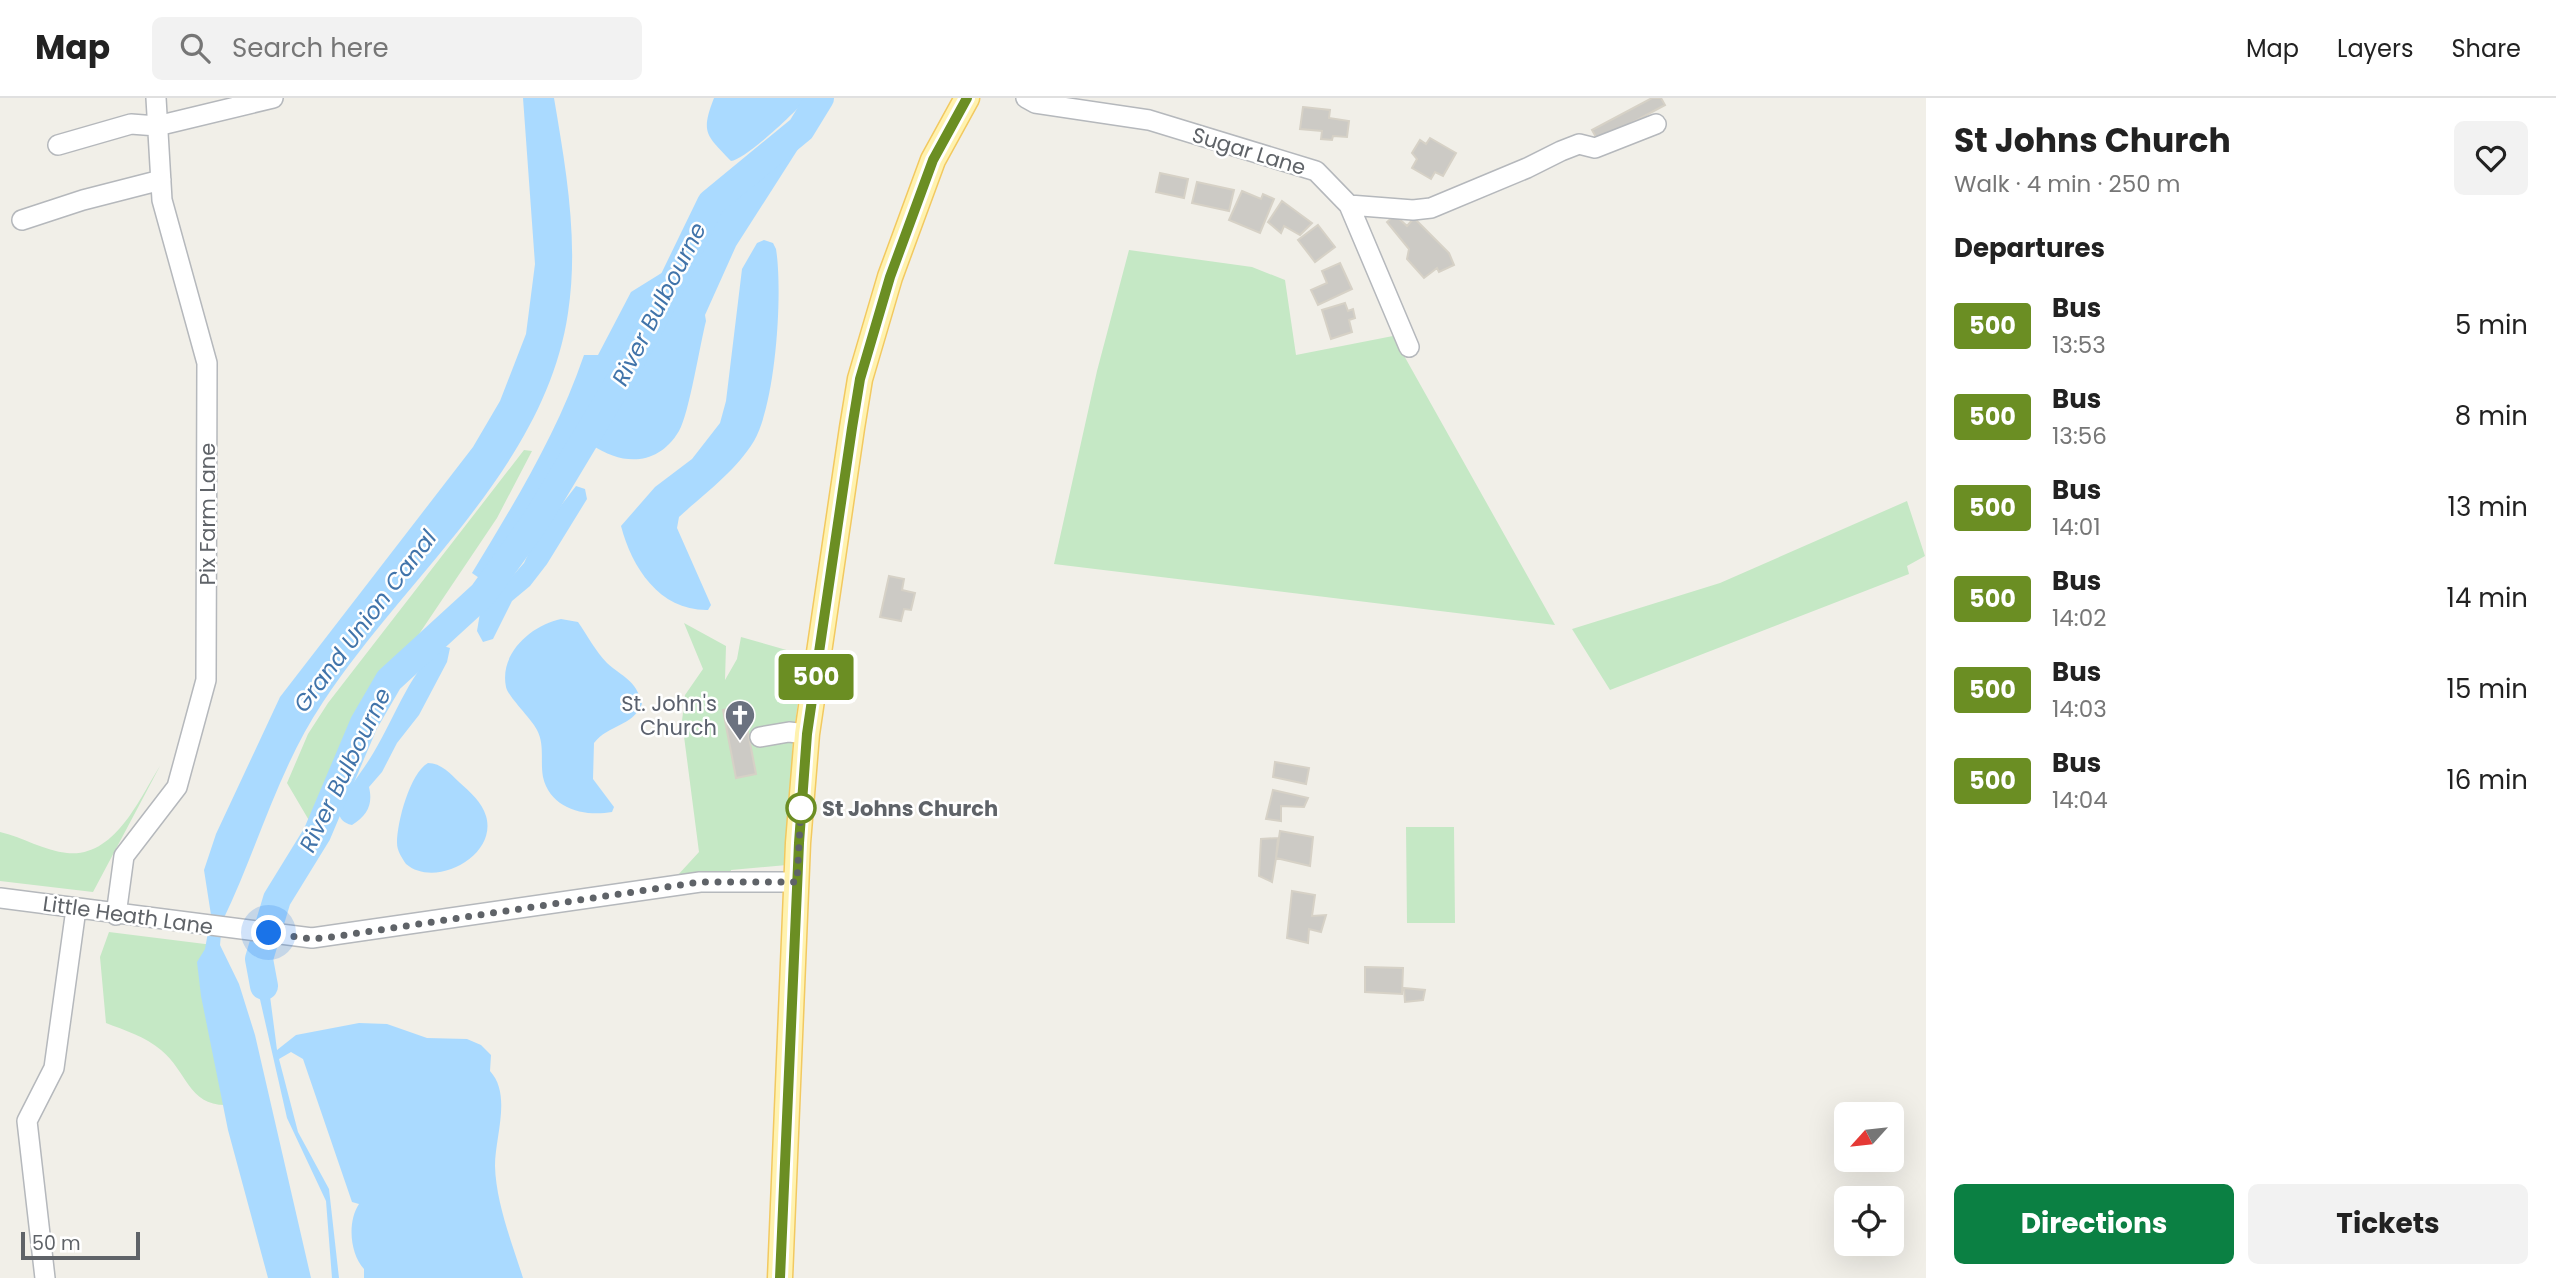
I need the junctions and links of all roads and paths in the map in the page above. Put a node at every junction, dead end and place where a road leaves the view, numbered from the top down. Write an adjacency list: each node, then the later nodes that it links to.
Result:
1 (156, 98): 6 (street, Pix Farm Lane)
2 (272, 98): 6 (street)
3 (967, 98): 12 (main road)
4 (1026, 98): 9 (street, Sugar Lane)
5 (1656, 124): 9 (street)
6 (158, 126): 7 (street); 8 (street, Pix Farm Lane)
7 (58, 145)
8 (161, 180): 10 (street); 17 (street, Pix Farm Lane)
9 (1349, 205): 11 (street, Sugar Lane)
10 (22, 220)
11 (1409, 347)
12 (807, 734): 13 (street); 14 (main road)
13 (760, 737)
14 (797, 882): 17 (street, Little Heath Lane); 19 (main road)
15 (0, 898): 16 (street, Little Heath Lane)
16 (76, 909): 17 (street, Little Heath Lane); 18 (street)
17 (116, 915)
18 (45, 1278)
19 (780, 1278)

